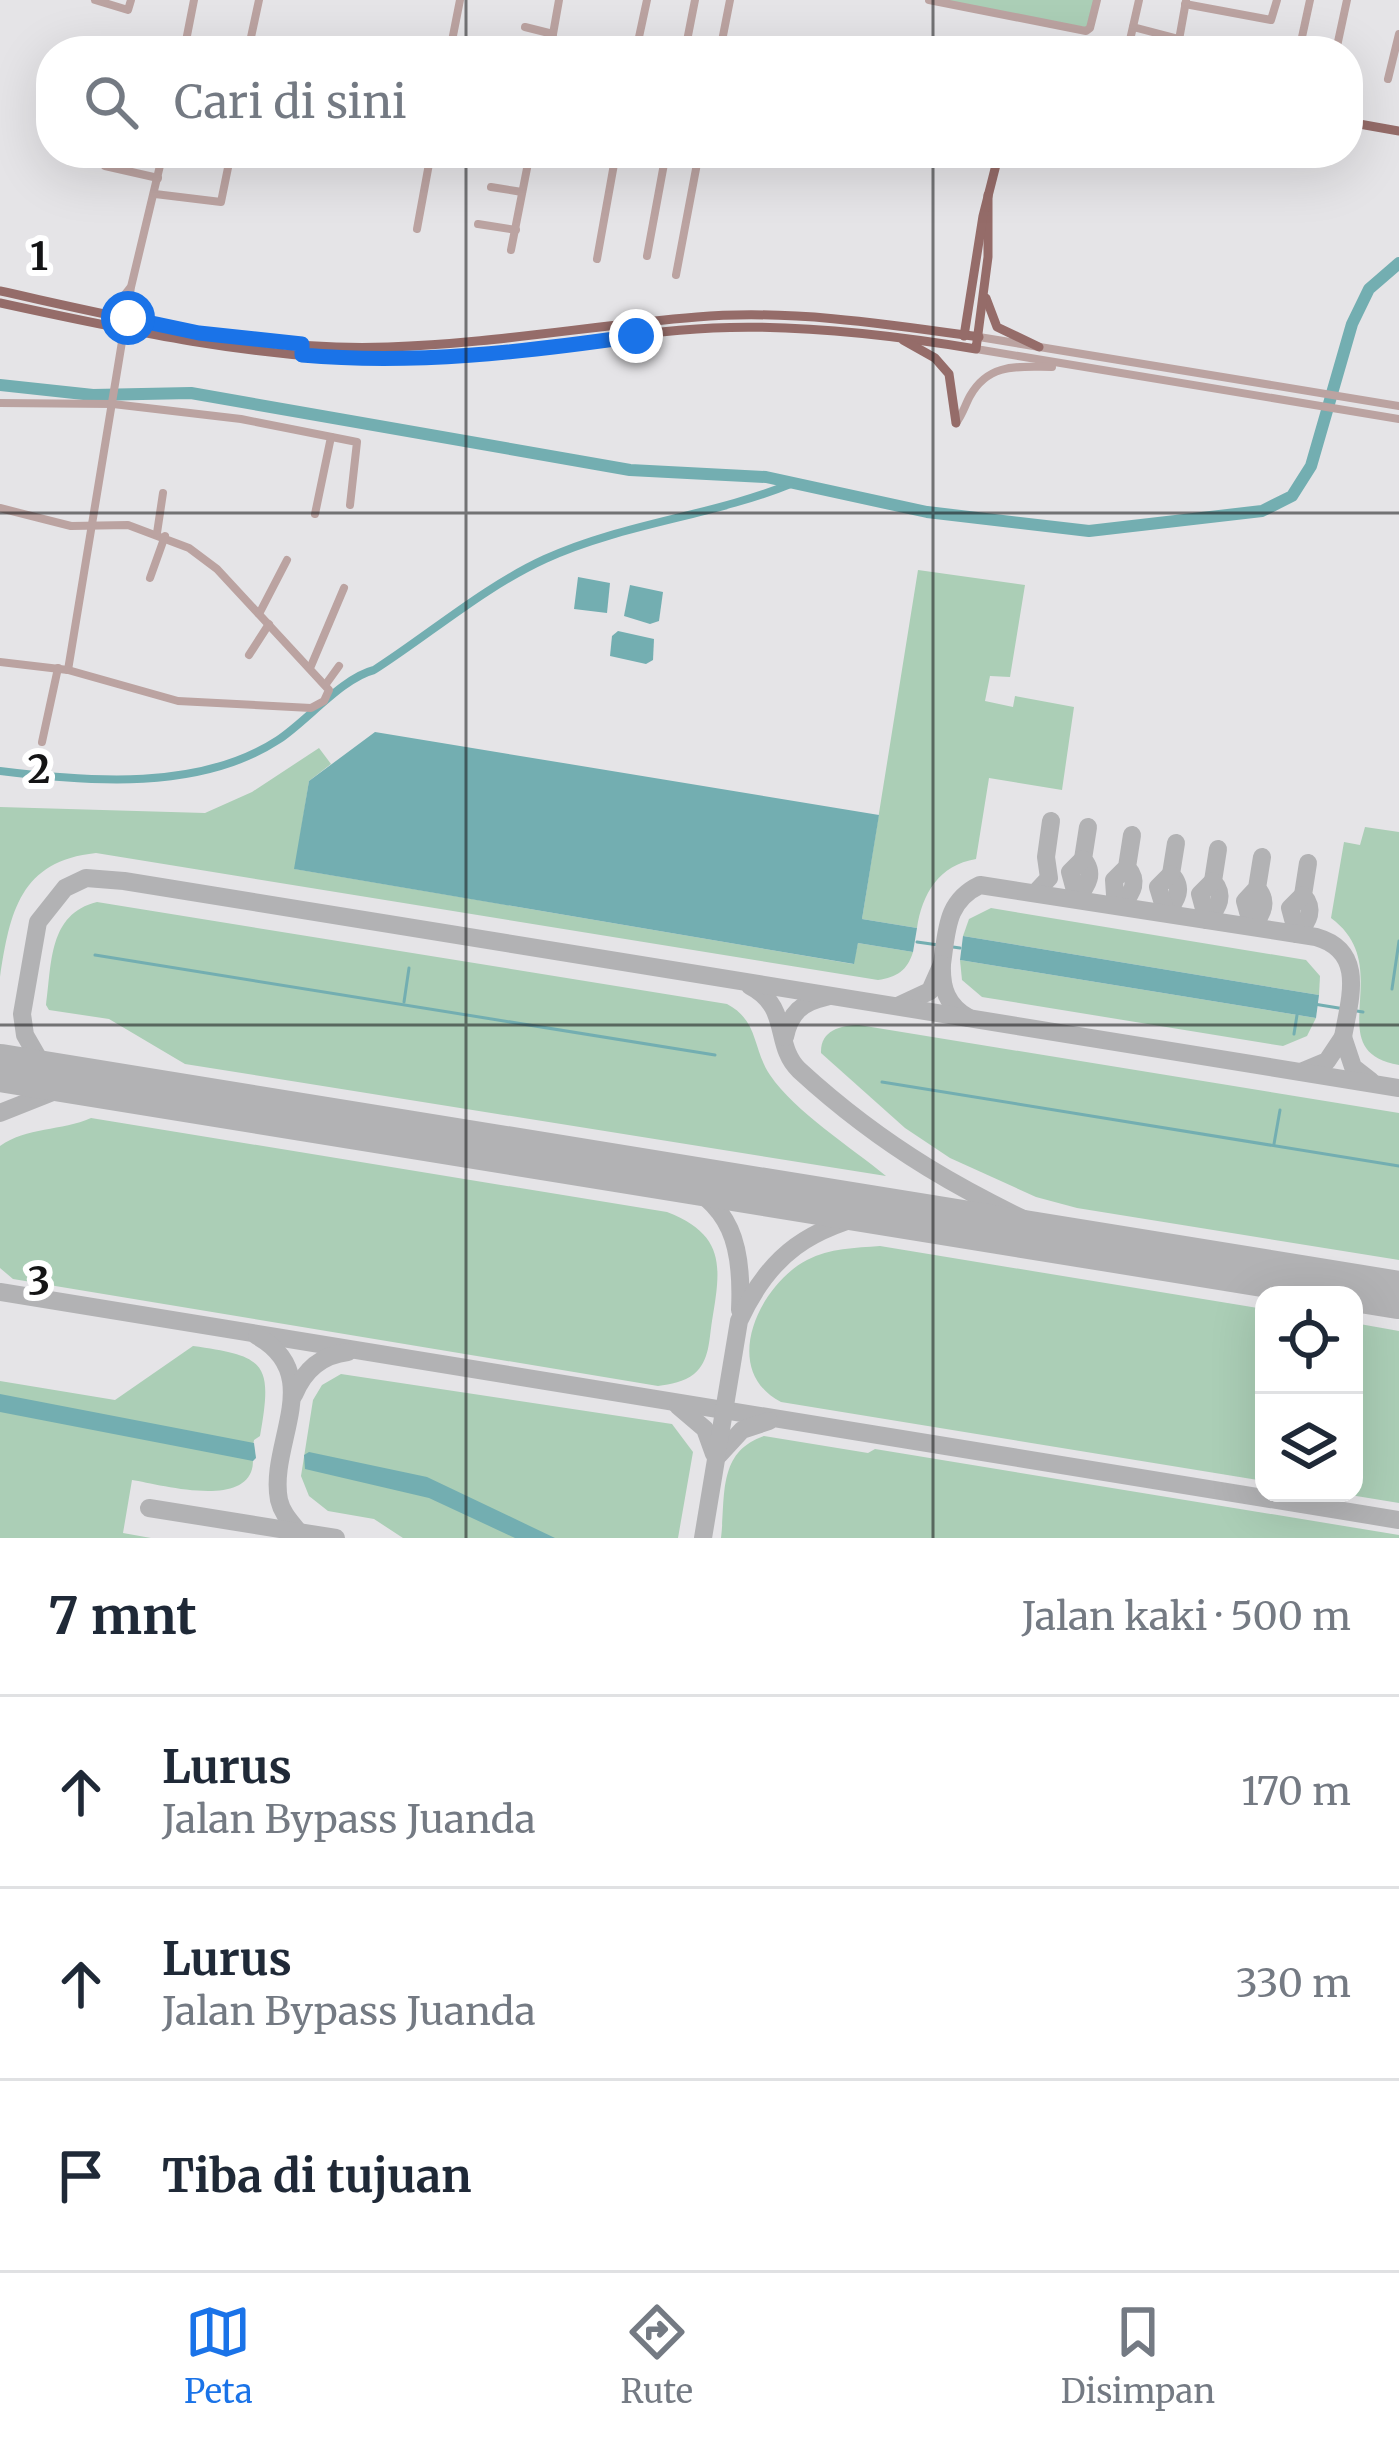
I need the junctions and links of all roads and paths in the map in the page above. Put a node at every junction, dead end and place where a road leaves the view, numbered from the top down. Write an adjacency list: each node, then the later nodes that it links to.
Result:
1 (95, 0): 2 (street)
2 (130, 0)
3 (194, 0): 26 (street)
4 (259, 0): 27 (street)
5 (460, 0): 28 (street)
6 (559, 0): 24 (street)
7 (647, 0): 29 (street)
8 (694, 0): 30 (street)
9 (730, 0): 31 (street)
10 (928, 0): 17 (street)
11 (1096, 0): 17 (street)
12 (1139, 0): 22 (street)
13 (1252, 0): 21 (street)
14 (1277, 0): 21 (street)
15 (1310, 0): 35 (street)
16 (1347, 0): 36 (street)
17 (945, 2)
18 (1185, 2): 19 (street); 34 (street)
19 (1198, 3): 20 (street)
20 (1223, 5): 21 (street)
21 (1249, 16)
22 (1133, 27): 32 (street); 33 (street)
23 (525, 28): 24 (street)
24 (553, 34)
25 (1399, 34): 37 (street)
26 (187, 36)
27 (251, 36)
28 (454, 36)
29 (639, 36)
30 (688, 36)
31 (723, 36)
32 (1131, 36)
33 (1168, 36)
34 (1179, 36)
35 (1302, 36)
36 (1339, 36)
37 (1388, 79)
38 (1363, 125): 39 (main road)
39 (1399, 131)
40 (114, 168): 49 (street)
41 (160, 168): 49 (street)
42 (228, 168): 52 (street)
43 (428, 168): 55 (street)
44 (527, 168): 51 (street)
45 (613, 168): 59 (street)
46 (663, 168): 58 (street)
47 (696, 168): 60 (street)
48 (995, 168): 53 (main road)
49 (158, 178): 52 (street)
50 (491, 187): 51 (street)
51 (522, 192): 56 (street)
52 (155, 194): 61 (street)
53 (988, 195): 63 (main road); 68 (main road)
54 (478, 224): 56 (street)
55 (417, 229)
56 (515, 230): 57 (street)
57 (511, 250)
58 (647, 256)
59 (597, 259)
60 (676, 275)
61 (130, 286): 65 (street); 66 (street)
62 (0, 291): 65 (main road)
63 (985, 292): 68 (main road); 69 (main road)
64 (0, 303): 66 (main road)
65 (109, 315): 66 (main road)
66 (126, 324): 70 (main road); 72 (street)
67 (902, 339): 68 (main road); 70 (main road); 76 (main road)
68 (971, 342): 69 (street); 70 (main road); 71 (street)
69 (1039, 347): 74 (street)
70 (302, 349)
71 (1072, 368): 75 (street); 76 (street)
72 (114, 402): 73 (street); 77 (street); 82 (street)
73 (0, 403)
74 (1399, 406)
75 (1399, 419)
76 (956, 423)
77 (331, 437): 79 (street); 81 (street)
78 (163, 493): 83 (street)
79 (350, 505)
80 (0, 508): 82 (street)
81 (315, 514)
82 (92, 525): 83 (street); 93 (street)
83 (161, 534): 85 (street); 87 (street)
84 (287, 560): 87 (street)
85 (150, 578)
86 (344, 588): 91 (street)
87 (259, 614): 88 (street)
88 (268, 624): 89 (street); 91 (street)
89 (249, 656)
90 (0, 662): 93 (street)
91 (311, 666): 94 (street)
92 (339, 666): 94 (street)
93 (63, 669): 94 (street); 95 (street)
94 (326, 684)
95 (42, 742)

